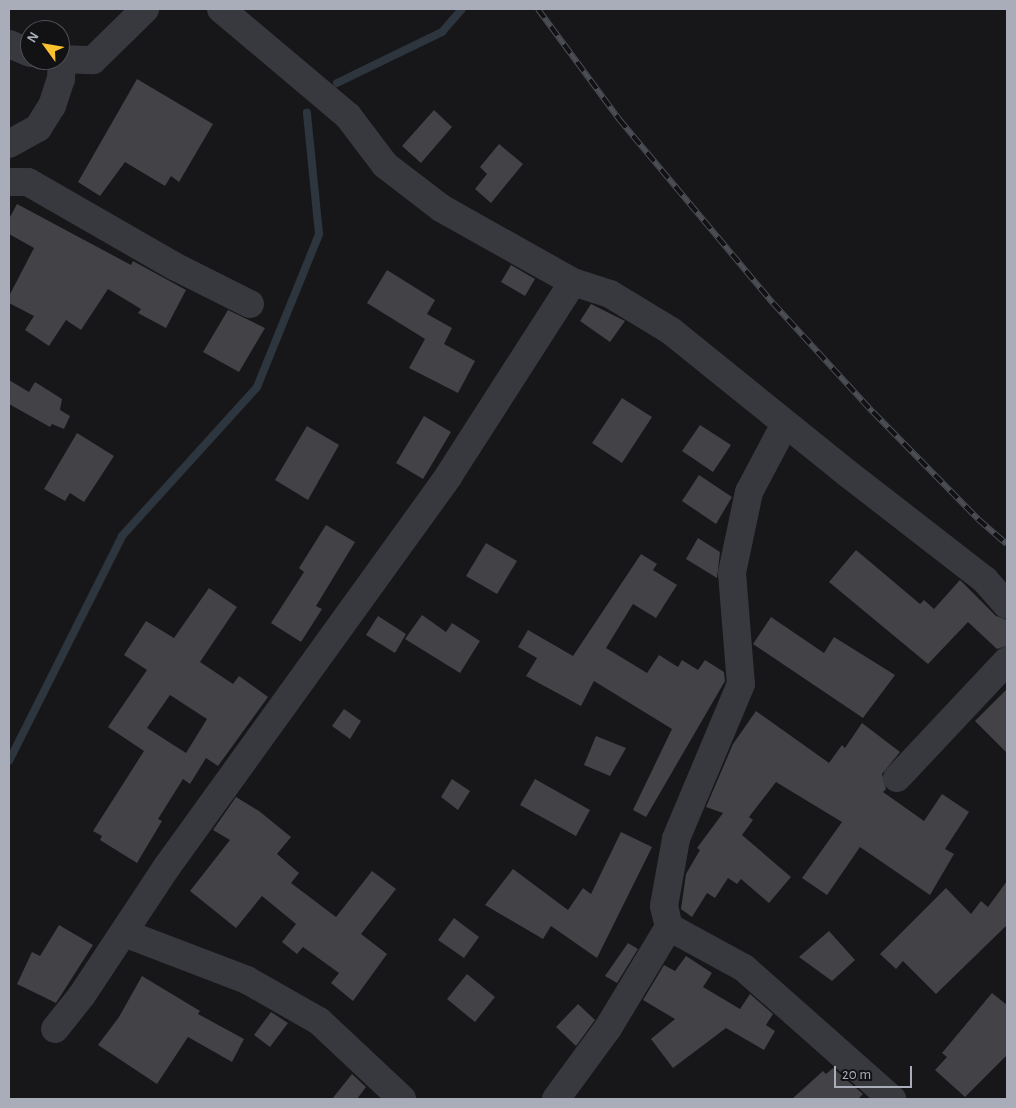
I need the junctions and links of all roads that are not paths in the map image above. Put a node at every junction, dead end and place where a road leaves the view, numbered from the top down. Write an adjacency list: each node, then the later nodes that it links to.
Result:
1 (145, 9): 3 (street)
2 (220, 9): 7 (street)
3 (70, 60)
4 (61, 70): 5 (street)
5 (9, 144)
6 (9, 182): 8 (street)
7 (573, 282): 9 (street); 14 (street)
8 (250, 304)
9 (785, 424): 10 (street); 13 (street)
10 (1007, 605)
11 (1007, 661): 12 (street)
12 (897, 778)
13 (670, 927): 17 (street); 18 (street)
14 (124, 933): 15 (street); 16 (street)
15 (54, 1029)
16 (402, 1099)
17 (556, 1099)
18 (892, 1099)

